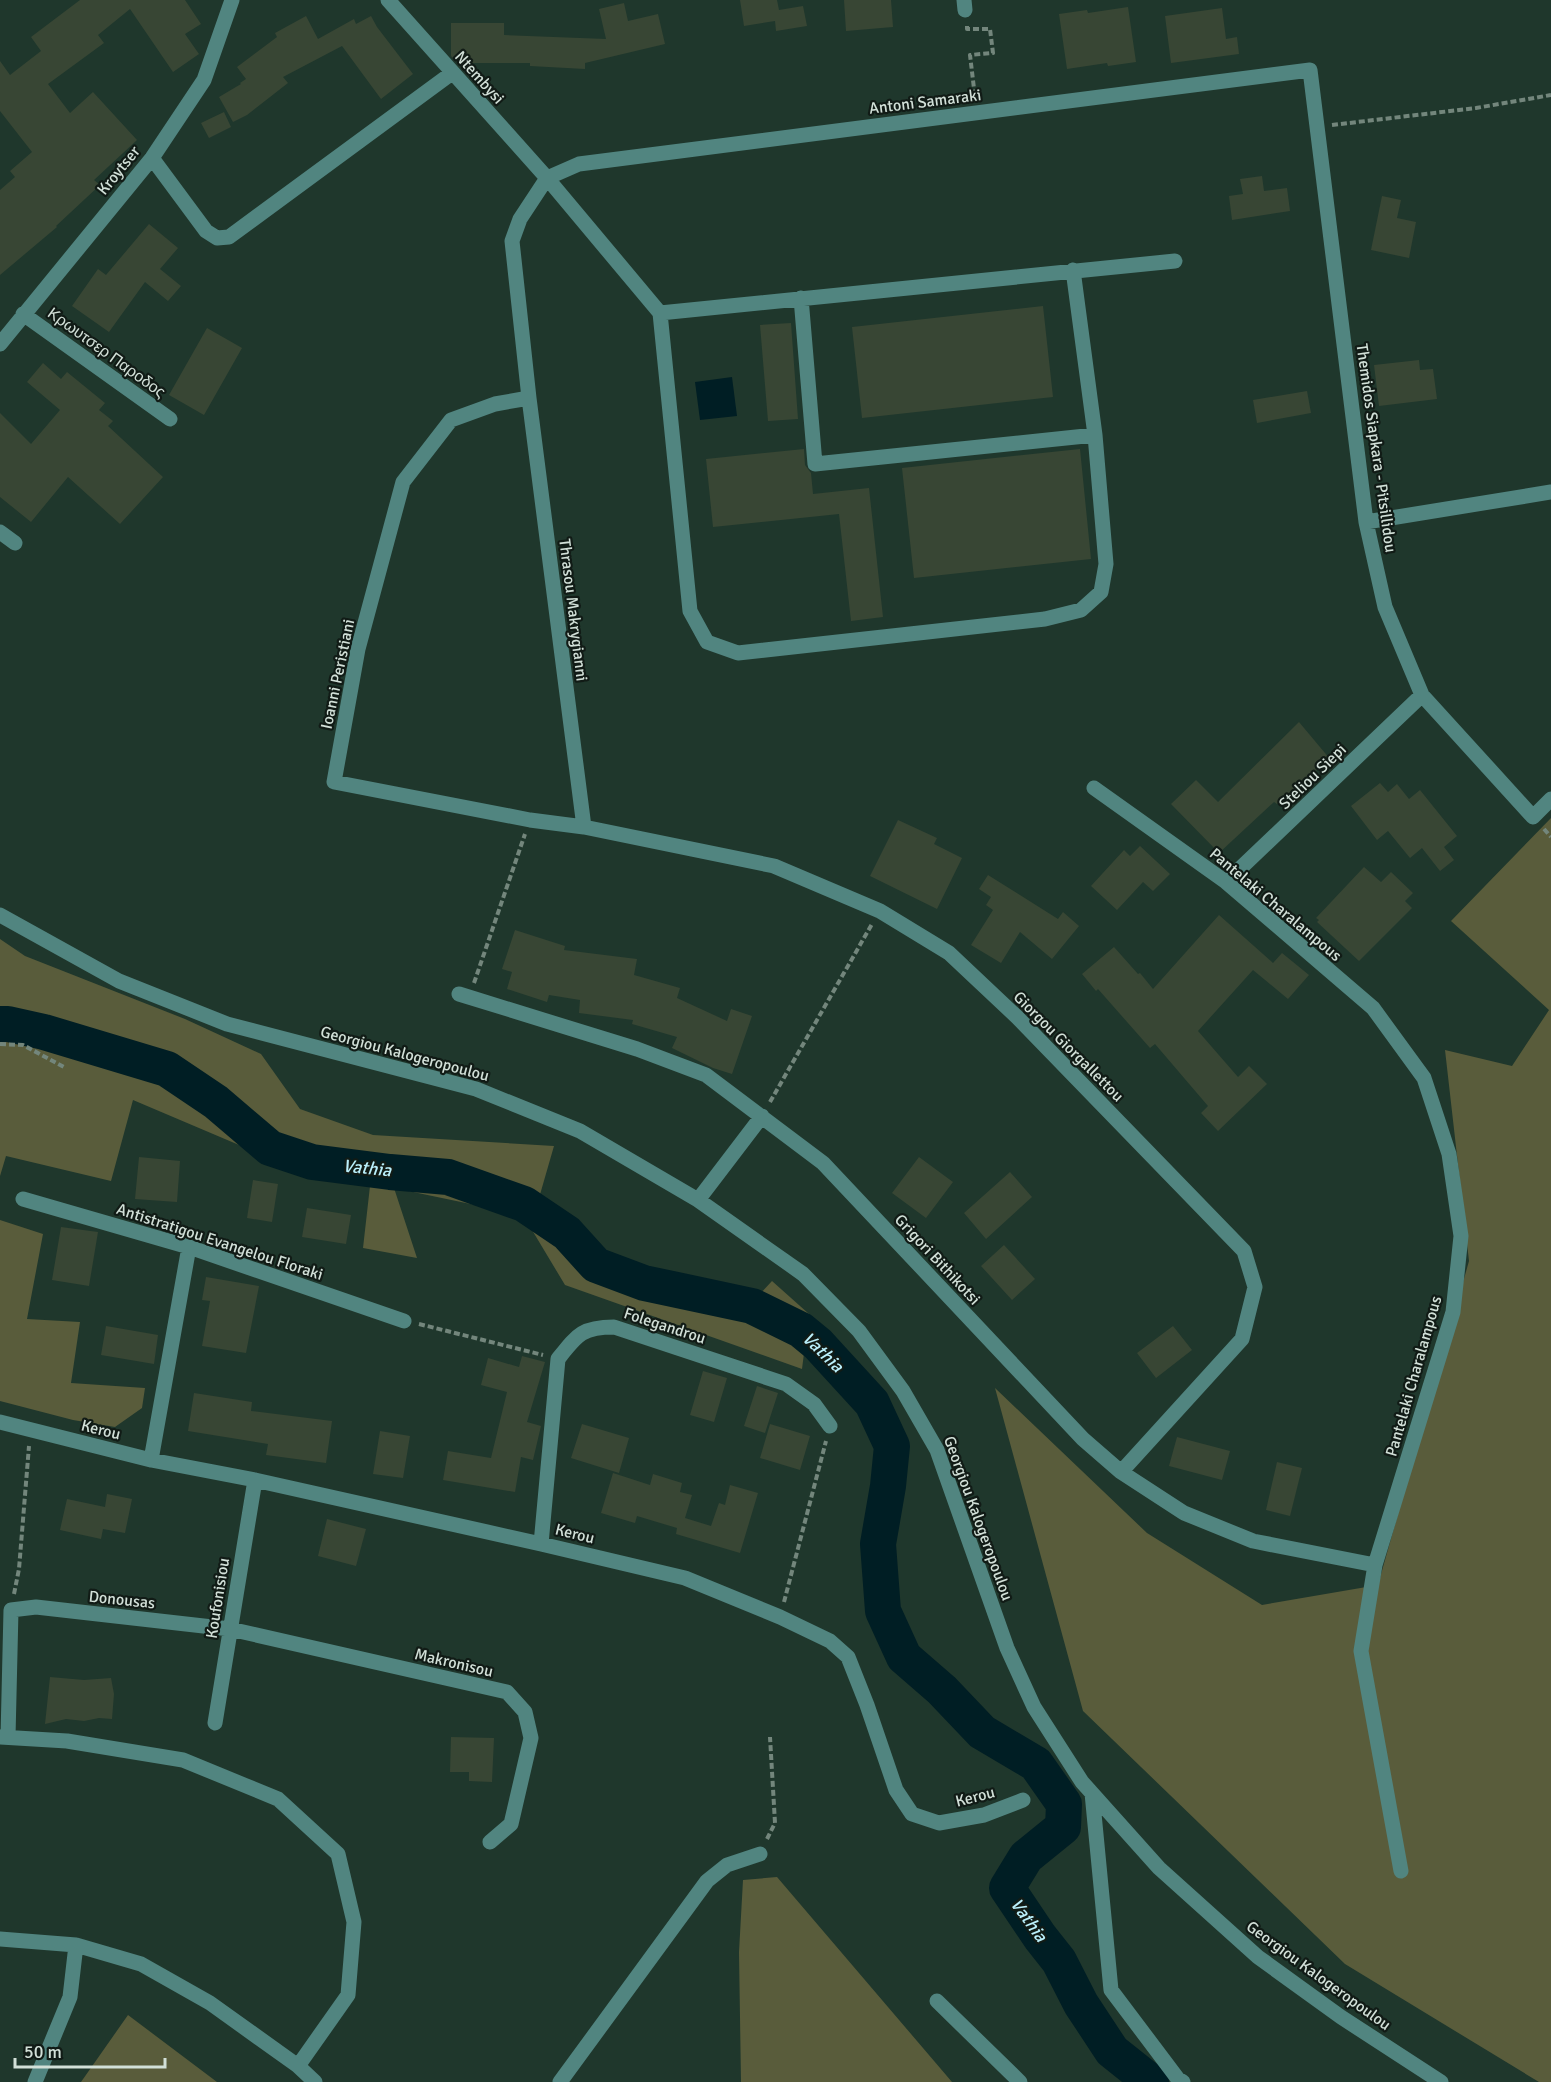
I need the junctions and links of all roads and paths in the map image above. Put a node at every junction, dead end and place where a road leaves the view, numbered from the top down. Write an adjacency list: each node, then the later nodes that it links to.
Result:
1 (232, 0): 9 (street, Kroytser)
2 (388, 0): 5 (street, Ntembysi)
3 (965, 5): 6 (path)
4 (1310, 70): 8 (street, Themidos Siapkara - Pitsillidou); 10 (street, Antoni Samaraki)
5 (452, 73): 9 (street); 10 (street, Ntembysi)
6 (973, 76)
7 (1551, 95): 8 (path)
8 (1317, 126): 21 (street, Themidos Siapkara - Pitsillidou)
9 (152, 158): 15 (street, Kroytser)
10 (547, 178): 14 (street, Ntembysi); 17 (street, Thrasou Makrygianni)
11 (1175, 261): 12 (street)
12 (1073, 270): 13 (street); 19 (street)
13 (801, 298): 14 (street); 19 (street)
14 (660, 313): 19 (street)
15 (23, 314): 16 (street, Kroytser); 18 (street, Κρωυτσερ Παροδος)
16 (0, 344)
17 (529, 398): 27 (street, Ioanni Peristiani); 28 (street, Thrasou Makrygianni)
18 (170, 419)
19 (1095, 435)
20 (1551, 492): 21 (street)
21 (1366, 522): 24 (street, Themidos Siapkara - Pitsillidou)
22 (0, 532): 23 (street)
23 (15, 543)
24 (1422, 695): 26 (street, Themidos Siapkara - Pitsillidou); 29 (street, Steliou Siepi)
25 (1094, 788): 29 (street, Pantelaki Charalampous)
26 (1551, 799)
27 (530, 820): 28 (street, Ioanni Peristiani); 32 (path)
28 (584, 827): 30 (street, Giorgou Giorgallettou)
29 (1226, 882): 48 (street, Pantelaki Charalampous)
30 (880, 910): 35 (path); 45 (street, Giorgou Giorgallettou)
31 (0, 915): 37 (street, Georgiou Kalogeropoulou)
32 (464, 996): 35 (street, Grigori Bithikotsi)
33 (0, 1044): 34 (path)
34 (64, 1067)
35 (762, 1116): 37 (street); 45 (street, Grigori Bithikotsi)
36 (23, 1199): 38 (street, Antistratigou Evangelou Floraki)
37 (698, 1200): 55 (street, Georgiou Kalogeropoulou)
38 (189, 1247): 39 (street, Antistratigou Evangelou Floraki); 44 (street)
39 (404, 1321): 40 (path)
40 (558, 1359): 42 (street, Folegandrou); 47 (street)
41 (0, 1422): 43 (street, Kerou)
42 (830, 1426): 50 (path)
43 (30, 1430): 44 (street, Kerou); 49 (path)
44 (151, 1460): 46 (street, Kerou)
45 (1121, 1472): 48 (street, Grigori Bithikotsi)
46 (255, 1480): 47 (street, Kerou); 51 (street, Koufonisiou)
47 (541, 1544): 50 (street, Kerou)
48 (1375, 1566): 59 (street, Pantelaki Charalampous)
49 (11, 1610): 51 (street, Donousas); 53 (street)
50 (780, 1617): 56 (street, Kerou)
51 (230, 1629): 52 (street, Koufonisiou); 57 (street, Makronisou)
52 (215, 1723)
53 (4, 1737): 63 (street)
54 (770, 1737): 58 (path)
55 (1092, 1793): 68 (street); 69 (street, Georgiou Kalogeropoulou)
56 (1023, 1800)
57 (490, 1842)
58 (760, 1854): 66 (street)
59 (1401, 1871)
60 (0, 1939): 61 (street)
61 (76, 1945): 63 (street); 64 (street)
62 (937, 2001): 67 (street)
63 (298, 2066): 65 (street)
64 (35, 2082)
65 (315, 2082)
66 (560, 2082)
67 (1020, 2082)
68 (1183, 2082)
69 (1441, 2082)

